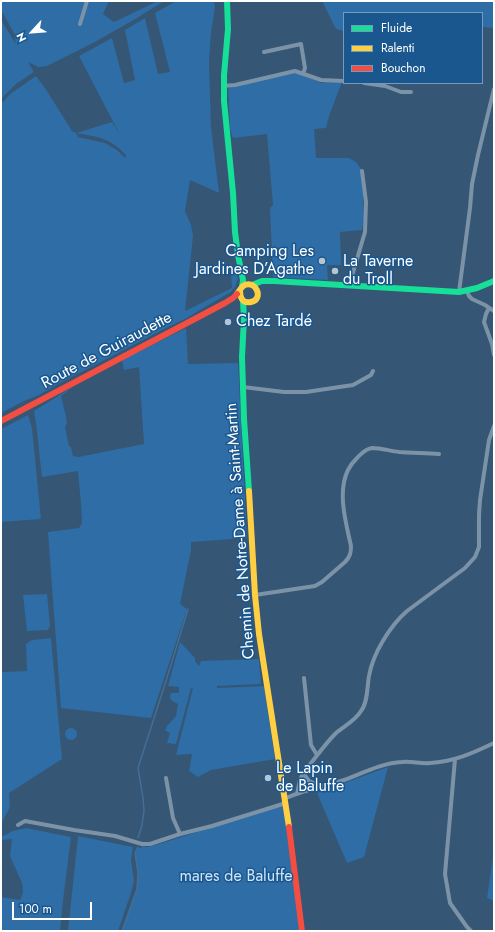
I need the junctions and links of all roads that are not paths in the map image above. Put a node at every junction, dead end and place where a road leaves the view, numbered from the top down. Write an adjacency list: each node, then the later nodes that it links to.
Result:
1 (87, 1): 5 (street)
2 (223, 1): 4 (street)
3 (227, 1): 4 (street)
4 (227, 12): 10 (street)
5 (80, 24)
6 (264, 52): 7 (street)
7 (303, 74): 8 (street); 10 (street)
8 (343, 81)
9 (371, 84): 12 (street)
10 (224, 86): 14 (street)
11 (494, 89): 22 (street)
12 (412, 92)
13 (362, 171): 18 (street)
14 (241, 270): 17 (street); 19 (street)
15 (494, 281): 21 (street)
16 (270, 282): 17 (street); 18 (street); 20 (street)
17 (251, 285): 19 (street); 20 (street)
18 (349, 286): 22 (street)
19 (241, 288): 23 (street); 25 (street, Route de Guiraudette)
20 (257, 290): 24 (street)
21 (468, 291): 22 (street); 26 (street)
22 (459, 292)
23 (243, 300): 24 (street); 25 (street, Route de Guiraudette); 28 (street, Chemin de Notre-Dame à Saint-Martin)
24 (250, 302): 28 (street, Chemin de Notre-Dame à Saint-Martin)
25 (225, 303): 32 (street, Route de Guiraudette)
26 (489, 308): 27 (street); 29 (street)
27 (494, 311)
28 (244, 318): 31 (street, Chemin de Notre-Dame à Saint-Martin)
29 (494, 355)
30 (373, 371): 31 (street)
31 (243, 387): 35 (street, Chemin de Notre-Dame à Saint-Martin)
32 (1, 421)
33 (494, 426): 38 (street)
34 (439, 454): 35 (street)
35 (255, 595): 44 (street, Chemin de Notre-Dame à Saint-Martin)
36 (304, 678): 38 (street)
37 (494, 744): 39 (street)
38 (317, 755): 40 (street)
39 (454, 759): 42 (street); 48 (street)
40 (303, 773): 42 (street); 43 (street)
41 (166, 778): 46 (street)
42 (321, 786): 43 (street)
43 (297, 794): 44 (street)
44 (286, 801): 46 (street); 47 (street, Chemin de Notre-Dame à Saint-Martin)
45 (18, 825): 46 (street)
46 (180, 834)
47 (302, 931)
48 (471, 931)

